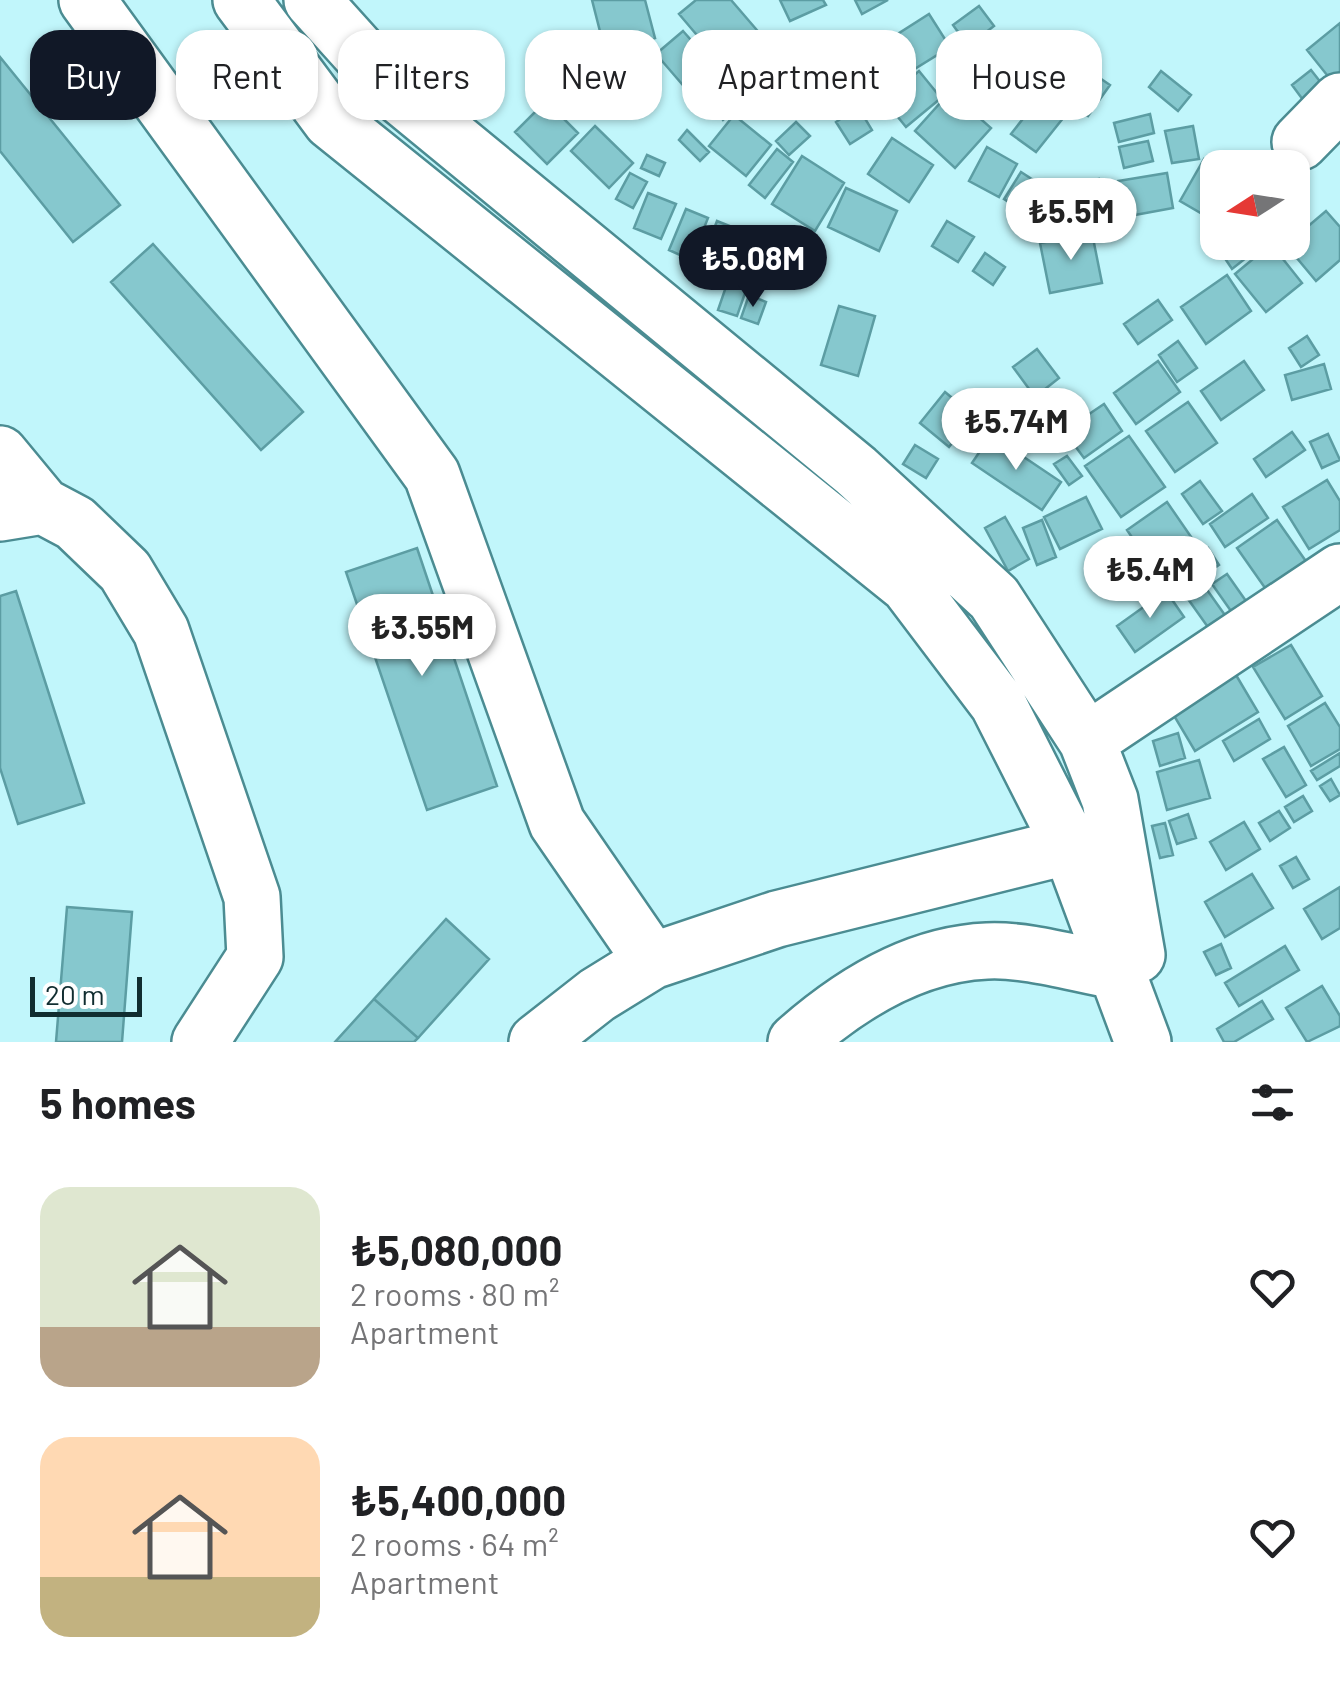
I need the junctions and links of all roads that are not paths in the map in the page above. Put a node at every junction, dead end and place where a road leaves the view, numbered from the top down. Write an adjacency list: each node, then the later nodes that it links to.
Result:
1 (86, 0): 11 (street)
2 (241, 0): 10 (street)
3 (312, 0): 9 (street)
4 (1340, 101): 5 (street)
5 (1300, 142)
6 (0, 454): 7 (street)
7 (21, 510): 13 (street)
8 (1340, 572): 9 (street)
9 (1087, 740): 17 (street)
10 (1070, 846): 11 (street); 12 (street)
11 (652, 961): 14 (street)
12 (1116, 971): 15 (street); 16 (street)
13 (200, 1042)
14 (537, 1042)
15 (796, 1042)
16 (1142, 1042)
17 (1152, 1042)

